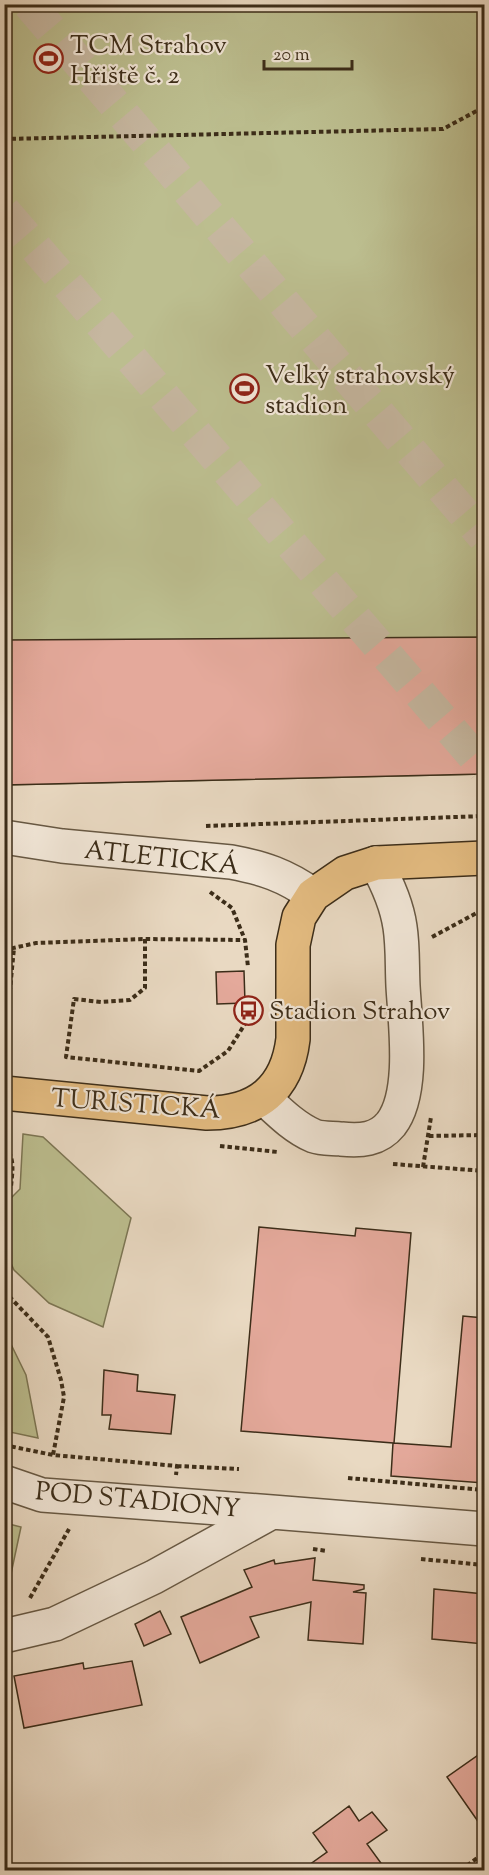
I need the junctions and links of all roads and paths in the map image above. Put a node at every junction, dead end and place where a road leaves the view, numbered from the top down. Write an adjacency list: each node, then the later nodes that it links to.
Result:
1 (484, 107): 2 (path)
2 (4, 139)
3 (484, 816): 4 (path)
4 (200, 826)
5 (4, 837): 9 (street, ATLETICKÁ)
6 (484, 858): 7 (main road)
7 (376, 863): 9 (main road); 20 (street)
8 (207, 889): 13 (path)
9 (313, 895): 20 (main road, TURISTICKÁ)
10 (484, 909): 11 (path)
11 (431, 938)
12 (145, 939): 13 (path); 14 (path); 17 (path)
13 (245, 940): 16 (path)
14 (14, 948): 15 (path); 18 (path)
15 (4, 950)
16 (248, 968)
17 (249, 1011)
18 (4, 1052)
19 (4, 1093): 20 (main road, TURISTICKÁ)
20 (264, 1098)
21 (432, 1106): 23 (path)
22 (484, 1135): 23 (path)
23 (429, 1136): 28 (path)
24 (214, 1145): 26 (path)
25 (4, 1146): 30 (path)
26 (284, 1152)
27 (388, 1164): 28 (path)
28 (423, 1167): 29 (path)
29 (484, 1171)
30 (4, 1191)
31 (4, 1291): 33 (path)
32 (4, 1445): 33 (path)
33 (53, 1455): 34 (path)
34 (177, 1466): 35 (path); 39 (path)
35 (239, 1468)
36 (348, 1478): 38 (path)
37 (4, 1482): 39 (street, POD STADIONY)
38 (484, 1490)
39 (174, 1505): 40 (street, POD STADIONY)
40 (272, 1512): 42 (street, POD STADIONY); 45 (street)
41 (70, 1525): 45 (path)
42 (484, 1529)
43 (421, 1559): 44 (path)
44 (484, 1564)
45 (5, 1636)
46 (484, 1853): 47 (path)
47 (461, 1870)

